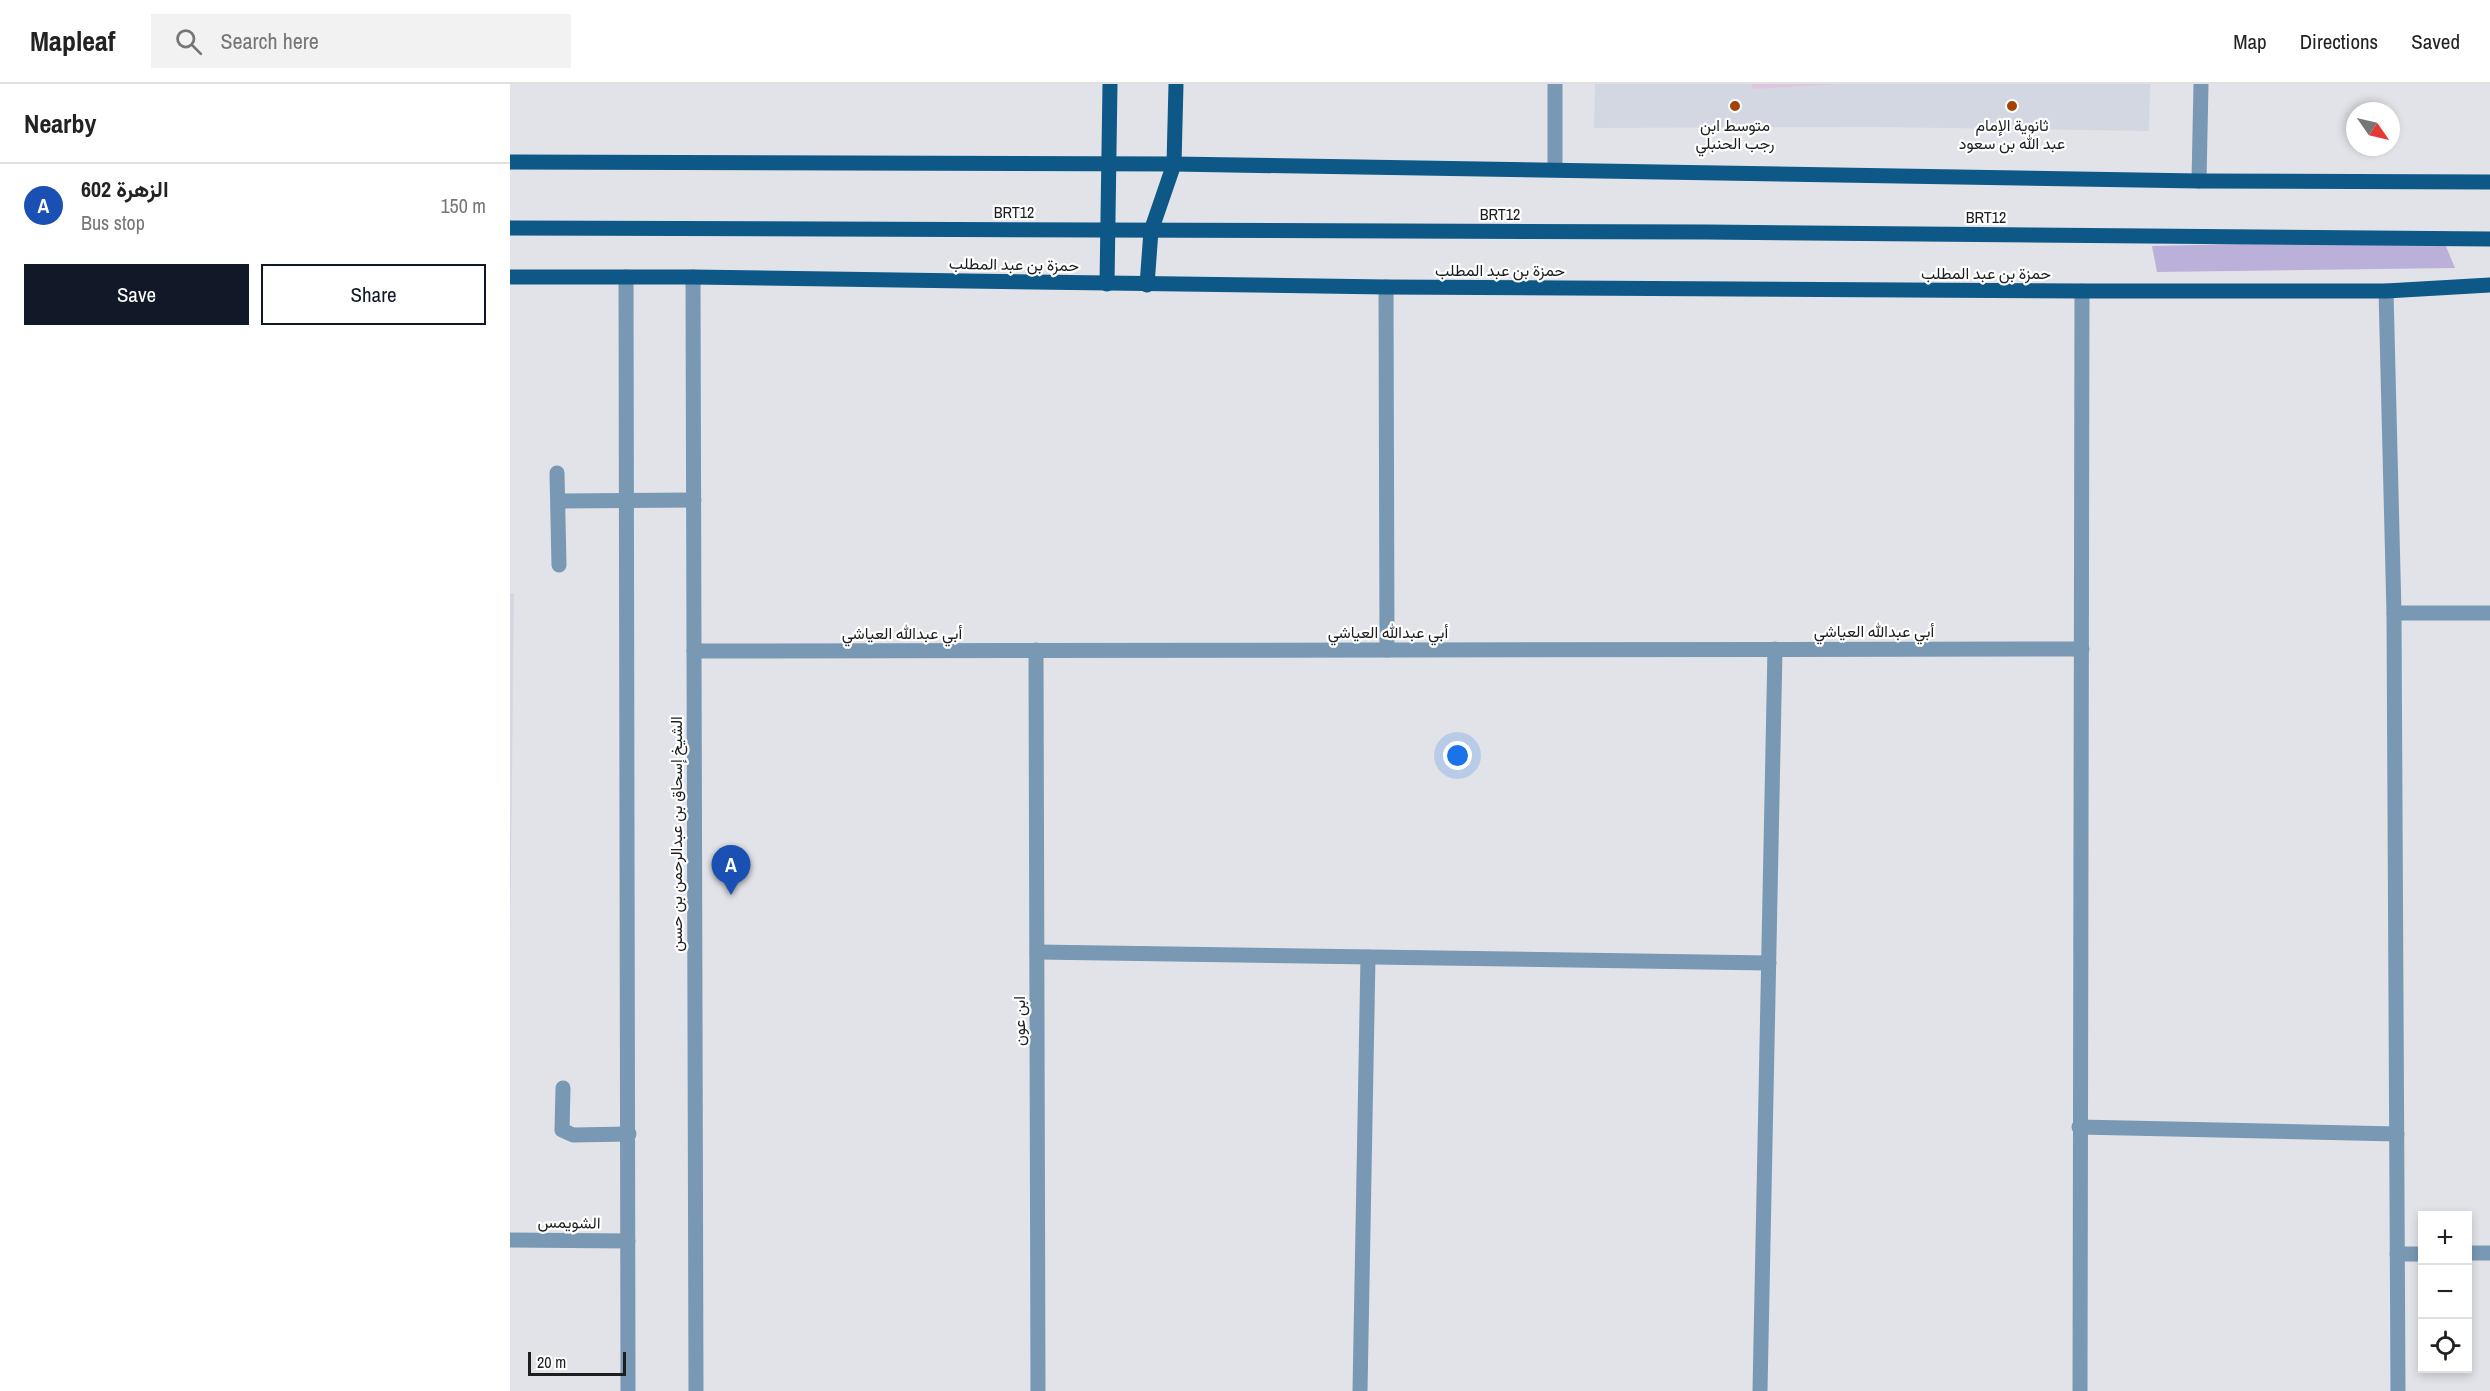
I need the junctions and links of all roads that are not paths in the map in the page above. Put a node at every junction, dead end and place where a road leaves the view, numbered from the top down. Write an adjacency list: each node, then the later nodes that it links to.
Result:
1 (1110, 84): 6 (main road)
2 (1176, 84): 7 (main road)
3 (1555, 84): 8 (street)
4 (2201, 84): 9 (street)
5 (510, 162): 6 (main road)
6 (1110, 164): 7 (main road); 12 (main road)
7 (1173, 164): 8 (main road); 13 (main road)
8 (1555, 170): 9 (main road)
9 (2199, 181): 10 (main road)
10 (2490, 182)
11 (510, 228): 12 (main road, BRT12)
12 (1109, 230): 13 (main road, BRT12); 18 (main road)
13 (1151, 231): 14 (main road, BRT12); 19 (main road)
14 (2490, 239)
15 (510, 277): 16 (main road, حمزة بن عبد المطلب)
16 (626, 277): 17 (main road, حمزة بن عبد المطلب); 27 (street)
17 (693, 277): 18 (main road, حمزة بن عبد المطلب); 25 (street, الشيخ إسحاق بن عبدالرحمن بن حسن)
18 (1107, 284): 19 (main road, حمزة بن عبد المطلب)
19 (1147, 285): 21 (main road, حمزة بن عبد المطلب)
20 (2490, 285): 23 (main road, حمزة بن عبد المطلب)
21 (1386, 288): 22 (main road, حمزة بن عبد المطلب); 34 (street)
22 (2082, 291): 23 (main road, حمزة بن عبد المطلب); 32 (street)
23 (2386, 291): 29 (street)
24 (557, 473): 26 (street)
25 (694, 500): 27 (street); 35 (street, الشيخ إسحاق بن عبدالرحمن بن حسن)
26 (559, 501): 27 (street); 28 (street)
27 (626, 502): 41 (street)
28 (559, 565)
29 (2394, 613): 30 (street); 42 (street)
30 (2490, 613)
31 (1775, 649): 32 (street, أبي عبدالله العياشي); 34 (street, أبي عبدالله العياشي); 38 (street)
32 (2082, 649): 40 (street)
33 (1036, 650): 34 (street, أبي عبدالله العياشي); 35 (street, أبي عبدالله العياشي); 36 (street, ابن عون)
34 (1387, 650)
35 (694, 651): 50 (street, الشيخ إسحاق بن عبدالرحمن بن حسن)
36 (1037, 952): 37 (street); 51 (street, ابن عون)
37 (1368, 957): 38 (street); 52 (street)
38 (1769, 963): 53 (street)
39 (563, 1088): 41 (street)
40 (2079, 1127): 42 (street); 54 (street)
41 (629, 1134): 44 (street)
42 (2397, 1134): 47 (street)
43 (510, 1240): 44 (street, الشويمس)
44 (628, 1241): 49 (street)
45 (2472, 1253): 46 (street)
46 (2490, 1253)
47 (2397, 1254): 48 (street); 55 (street)
48 (2418, 1254)
49 (628, 1391)
50 (696, 1391)
51 (1038, 1391)
52 (1360, 1391)
53 (1760, 1391)
54 (2080, 1391)
55 (2398, 1391)

